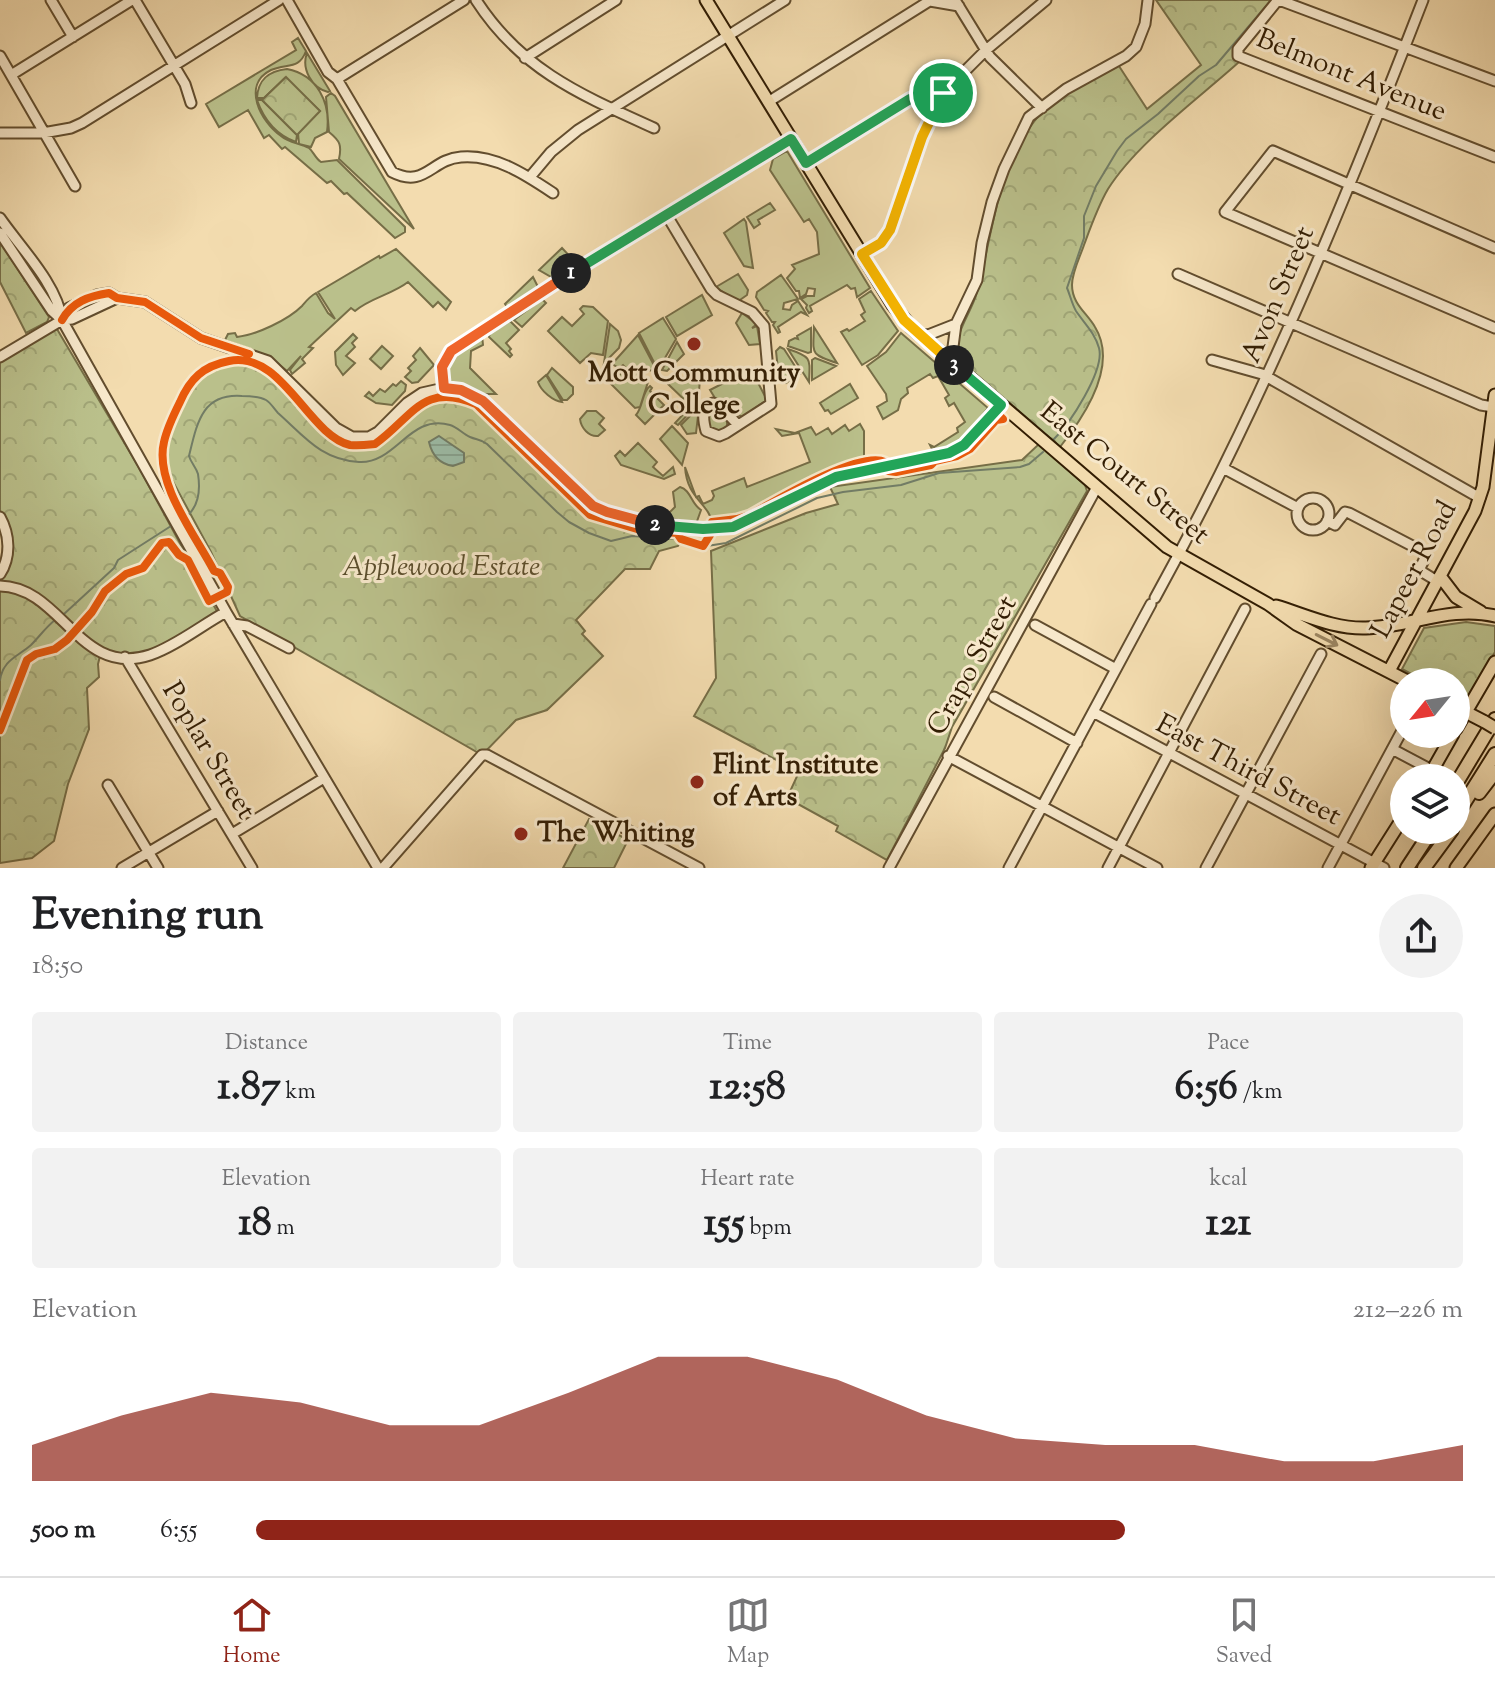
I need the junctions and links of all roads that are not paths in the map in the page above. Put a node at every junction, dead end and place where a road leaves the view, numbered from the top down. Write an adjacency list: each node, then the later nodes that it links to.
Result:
1 (51, 0): 17 (street)
2 (133, 0): 17 (street); 22 (street)
3 (279, 0): 22 (street)
4 (287, 0): 24 (street)
5 (464, 0): 24 (street)
6 (476, 0): 21 (street)
7 (616, 0): 21 (street)
8 (706, 0): 16 (main road, East Court Street)
9 (785, 0): 16 (street)
10 (931, 0): 15 (street); 27 (street)
11 (1046, 0): 19 (street)
12 (1148, 0): 29 (street)
13 (1279, 0): 18 (street); 31 (street, Belmont Avenue)
14 (1423, 0): 18 (street, Avon Street)
15 (957, 3): 19 (street)
16 (727, 36): 27 (main road, East Court Street); 30 (street)
17 (73, 37): 23 (street)
18 (1405, 48): 25 (street); 31 (street, Avon Street)
19 (986, 50): 26 (street); 29 (street)
20 (0, 56): 23 (street)
21 (525, 58): 30 (street)
22 (174, 66): 28 (street); 34 (street)
23 (11, 75): 34 (street)
24 (337, 79): 38 (street)
25 (1495, 81)
26 (943, 93): 37 (street); 46 (street)
27 (768, 102): 35 (main road, East Court Street)
28 (191, 103)
29 (1042, 108): 51 (street)
30 (611, 109): 32 (street); 38 (street)
31 (1379, 113): 36 (street, Belmont Avenue); 39 (street, Avon Street)
32 (654, 128)
33 (0, 133): 34 (street)
34 (43, 133): 40 (street)
35 (791, 139): 37 (main road, East Court Street); 42 (street)
36 (1495, 157)
37 (806, 163): 46 (main road, East Court Street)
38 (530, 177): 41 (street)
39 (1351, 185): 45 (street); 47 (street, Avon Street); 47 (street)
40 (75, 186)
41 (553, 193)
42 (666, 214): 58 (street); 61 (street)
43 (0, 218): 49 (street)
44 (0, 233): 49 (street)
45 (1495, 248)
46 (862, 254): 53 (main road, East Court Street)
47 (1321, 254): 50 (street, Avon Street); 52 (street)
48 (1178, 274): 50 (street)
49 (62, 320): 54 (street); 58 (street); 75 (street)
50 (1291, 323): 57 (street, Avon Street); 59 (street)
51 (956, 324): 53 (street); 56 (street)
52 (1495, 328)
53 (919, 334): 56 (main road, East Court Street)
54 (0, 357)
55 (1212, 360): 57 (street)
56 (951, 362): 60 (main road, East Court Street)
57 (1267, 379): 62 (street, Avon Street); 64 (street)
58 (444, 388): 60 (street)
59 (1494, 399): 64 (main road, Lapeer Road)
60 (1001, 405): 63 (main road, East Court Street)
61 (738, 425)
62 (1223, 468): 65 (street); 68 (street, Avon Street)
63 (1097, 487): 68 (main road, East Court Street); 98 (street, Crapo Street)
64 (1480, 498): 71 (main road, Lapeer Road)
65 (1298, 508): 67 (street); 67 (street)
66 (0, 517): 69 (street)
67 (1327, 521): 71 (street)
68 (1178, 554): 78 (main road, East Court Street); 87 (street, Avon Street)
69 (7, 560): 70 (street); 73 (street)
70 (0, 574)
71 (1438, 579): 76 (main road); 77 (main road, Lapeer Road)
72 (0, 586): 73 (street)
73 (16, 587): 85 (street)
74 (1245, 609): 97 (street)
75 (226, 612): 79 (street); 85 (street)
76 (1490, 615): 77 (main road)
77 (1416, 619): 78 (main road); 88 (main road, Lapeer Road)
78 (1306, 622): 88 (main road, East Court Street, one-way to 88)
79 (233, 624): 81 (street); 83 (street)
80 (1035, 625): 87 (street)
81 (264, 634): 82 (street); 83 (street)
82 (289, 648)
83 (248, 650): 103 (street)
84 (1321, 654): 106 (street)
85 (125, 657): 109 (street, Poplar Street)
86 (1495, 662): 90 (main road)
87 (1116, 669): 91 (street, Avon Street)
88 (1389, 671)
89 (994, 697): 94 (street)
90 (1470, 697)
91 (1093, 712): 94 (street, Avon Street); 97 (street, East Third Street)
92 (1470, 715): 93 (main road)
93 (1492, 726): 100 (highway); 101 (highway)
94 (1077, 743): 108 (street, Avon Street)
95 (1392, 749): 99 (street); 113 (street)
96 (1495, 754): 105 (highway)
97 (1169, 755): 106 (street, East Third Street); 116 (street)
98 (948, 756): 108 (street); 124 (street, Crapo Street)
99 (1415, 764)
100 (1468, 764)
101 (1470, 767)
102 (1495, 772): 107 (highway)
103 (324, 778): 111 (street); 122 (street)
104 (108, 785): 117 (street)
105 (1470, 794)
106 (1245, 795): 113 (street, East Third Street); 128 (street)
107 (1470, 806)
108 (1042, 807): 116 (street); 125 (street, Avon Street)
109 (218, 811): 111 (street, Poplar Street); 117 (street)
110 (1495, 814): 132 (main road)
111 (232, 834): 121 (street, Poplar Street)
112 (1390, 841): 118 (main road)
113 (1340, 844): 118 (street, East Third Street); 129 (street)
114 (1423, 844): 130 (highway)
115 (1440, 844): 131 (highway)
116 (1119, 848): 126 (street); 127 (street)
117 (149, 852): 119 (street); 120 (street)
118 (1376, 866)
119 (122, 868)
120 (158, 868)
121 (252, 868)
122 (380, 868): 123 (street)
123 (699, 868)
124 (889, 868)
125 (1009, 868)
126 (1108, 868)
127 (1157, 868)
128 (1206, 868)
129 (1328, 868)
130 (1407, 868)
131 (1424, 868)
132 (1456, 868)

